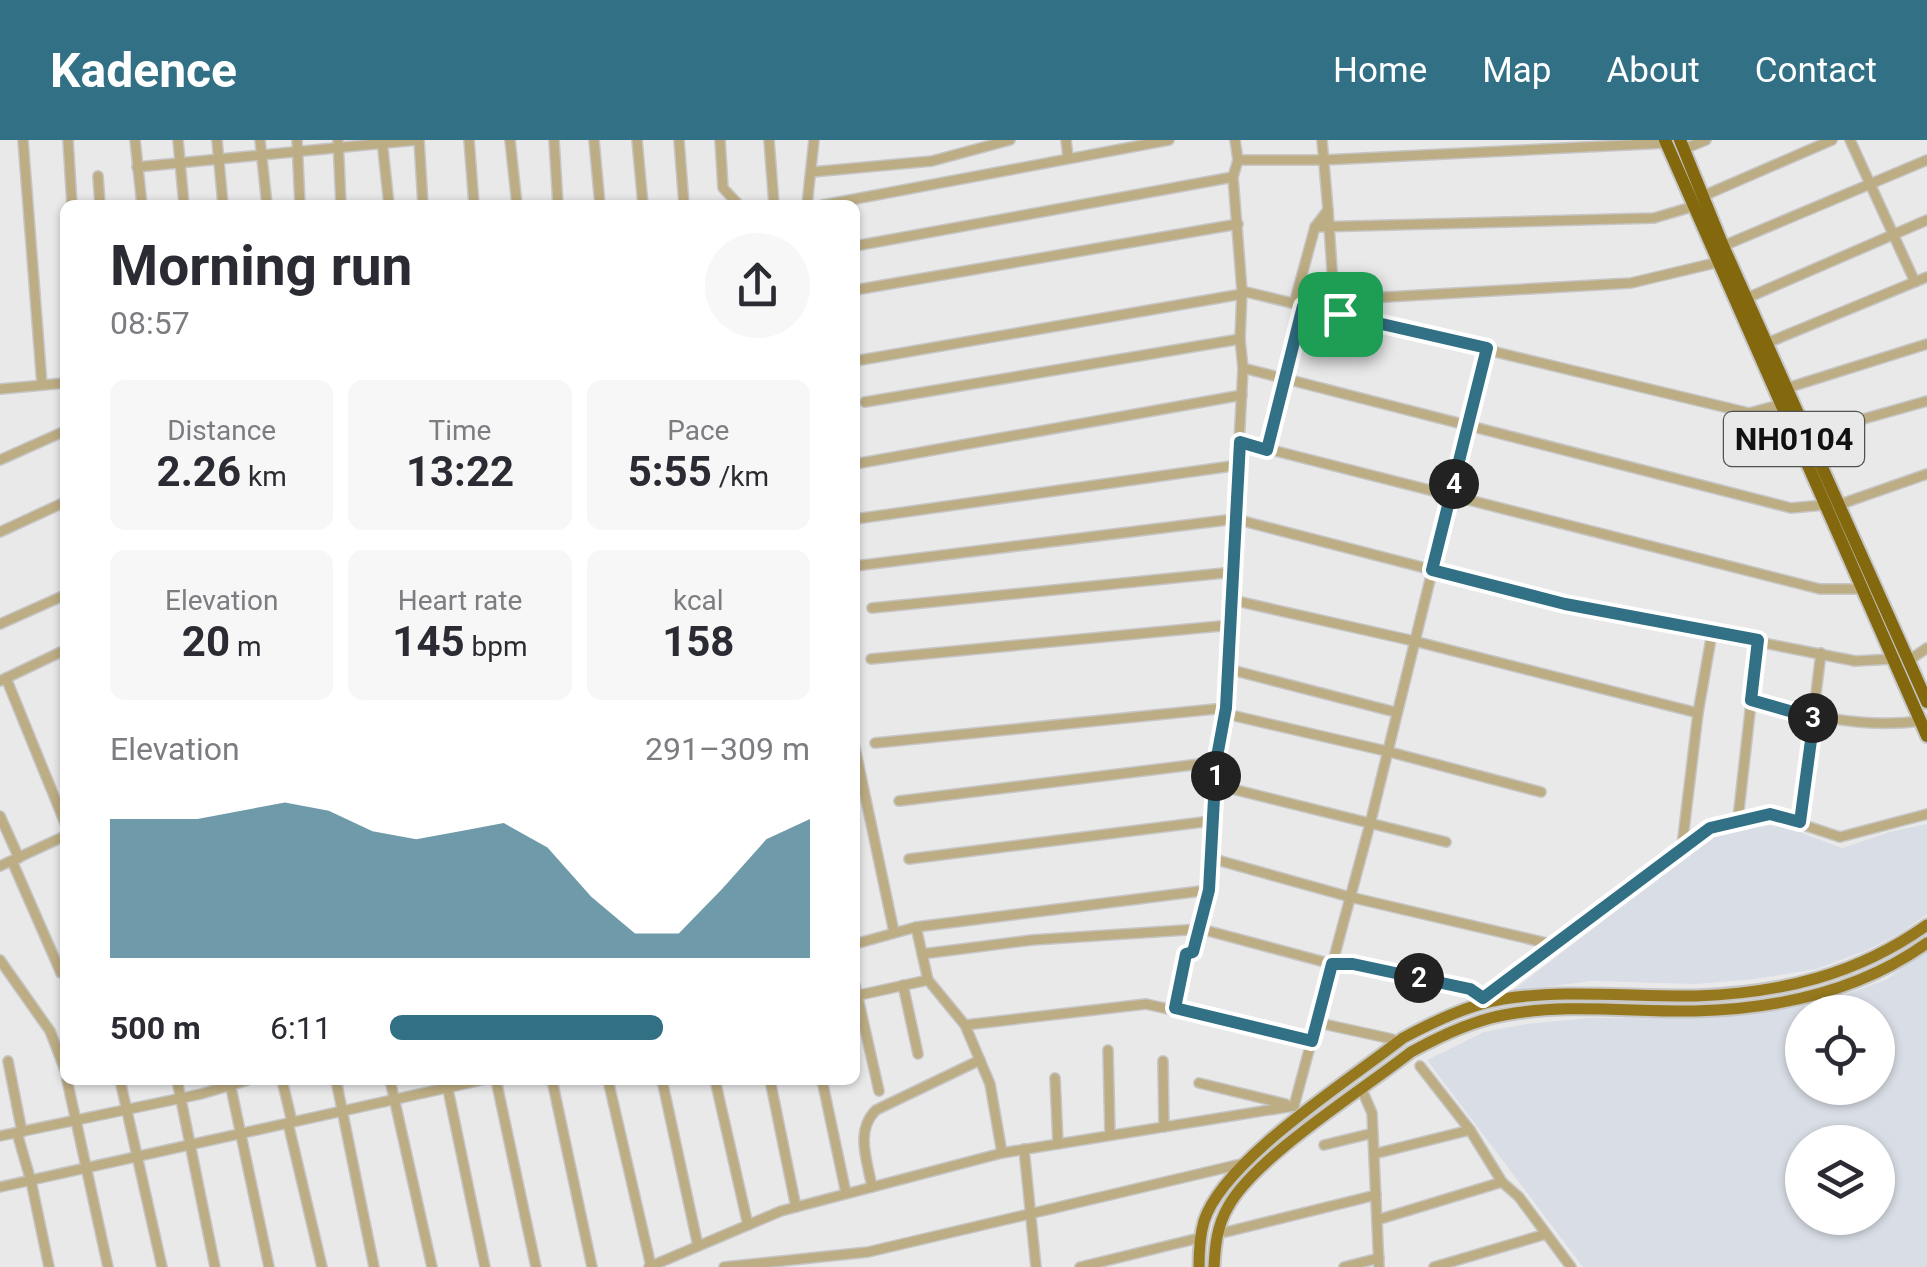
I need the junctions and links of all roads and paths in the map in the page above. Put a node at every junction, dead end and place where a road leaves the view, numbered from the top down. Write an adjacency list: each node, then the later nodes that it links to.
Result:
1 (23, 140): 90 (street)
2 (68, 140): 43 (street)
3 (135, 140): 38 (street)
4 (178, 140): 37 (street)
5 (216, 140): 36 (street)
6 (260, 140): 31 (street)
7 (297, 140): 30 (street)
8 (418, 140): 26 (street); 52 (street)
9 (470, 140): 53 (street)
10 (510, 140): 54 (street)
11 (554, 140): 55 (street)
12 (594, 140): 56 (street)
13 (637, 140): 57 (street)
14 (678, 140): 58 (street)
15 (720, 140): 59 (street)
16 (769, 140): 60 (street)
17 (814, 140): 39 (street)
18 (1010, 140): 39 (street)
19 (1066, 140): 32 (street)
20 (1169, 140): 32 (street)
21 (1236, 140): 33 (street)
22 (1322, 140): 34 (street)
23 (1706, 140): 27 (street)
24 (1832, 140): 63 (street)
25 (1850, 140): 42 (street)
26 (382, 142): 28 (street); 51 (street)
27 (1674, 143): 29 (street); 63 (highway, NH0104)
28 (338, 144): 30 (street); 50 (street)
29 (1568, 144): 34 (street)
30 (298, 152): 31 (street); 49 (street)
31 (260, 156): 36 (street); 48 (street)
32 (1068, 157): 62 (street)
33 (1238, 160): 34 (street); 41 (street)
34 (1323, 160): 64 (street)
35 (1927, 160): 42 (street)
36 (218, 161): 37 (street); 47 (street)
37 (180, 162): 38 (street); 46 (street)
38 (137, 166): 45 (street)
39 (812, 172): 61 (street)
40 (98, 176): 44 (street)
41 (1233, 177): 66 (street); 70 (street)
42 (1869, 184): 69 (street); 71 (street)
43 (72, 200)
44 (100, 200)
45 (141, 200)
46 (184, 200)
47 (223, 200)
48 (266, 200)
49 (300, 200)
50 (342, 200)
51 (388, 200)
52 (423, 200)
53 (474, 200)
54 (517, 200)
55 (558, 200)
56 (600, 200)
57 (642, 200)
58 (684, 200)
59 (734, 200)
60 (774, 200)
61 (809, 200)
62 (849, 200)
63 (1699, 201): 67 (street); 71 (highway, NH0104); 72 (highway, NH0104)
64 (1328, 210): 67 (street); 68 (street)
65 (1927, 220): 69 (street)
66 (1238, 224): 75 (street); 76 (street)
67 (1331, 226): 68 (street); 78 (street)
68 (1314, 227): 79 (street)
69 (1893, 233): 74 (street); 77 (street)
70 (860, 245)
71 (1724, 246): 77 (highway, NH0104)
72 (1719, 262): 78 (street); 96 (highway, NH0104)
73 (1927, 277): 74 (street)
74 (1915, 282): 82 (street)
75 (860, 289)
76 (1242, 292): 79 (street); 81 (street); 85 (street)
77 (1747, 298): 82 (highway, NH0104)
78 (1334, 300): 80 (street)
79 (1299, 305): 80 (street); 88 (street)
80 (1340, 314): 84 (street)
81 (1240, 340): 86 (street); 95 (street)
82 (1767, 343): 91 (highway, NH0104)
83 (1927, 344): 91 (street)
84 (1487, 348): 96 (street); 97 (street)
85 (860, 361)
86 (1243, 368): 88 (street); 93 (street)
87 (0, 377): 92 (street)
88 (1283, 378): 97 (street); 101 (street)
89 (60, 383): 90 (street)
90 (42, 385): 92 (street)
91 (1786, 388): 99 (highway, NH0104)
92 (0, 389)
93 (1242, 395): 100 (street); 103 (street)
94 (1927, 401): 99 (street)
95 (865, 402)
96 (1779, 405): 109 (highway, NH0104)
97 (1469, 425): 106 (street); 109 (street)
98 (60, 433): 102 (street)
99 (1810, 434): 108 (highway, NH0104)
100 (1240, 442): 101 (street); 104 (street)
101 (1267, 450): 106 (street)
102 (0, 460)
103 (860, 463)
104 (1239, 465): 110 (street); 111 (street)
105 (1927, 474): 108 (street)
106 (1451, 496): 114 (street); 116 (street)
107 (60, 504): 112 (street)
108 (1840, 504): 130 (highway, NH0104)
109 (1824, 505): 116 (highway, NH0104)
110 (860, 518)
111 (1235, 519): 113 (street); 114 (street); 115 (street)
112 (0, 532)
113 (860, 565)
114 (1432, 570): 122 (street); 124 (street)
115 (1234, 572): 118 (street); 119 (street)
116 (1862, 590): 128 (highway, NH0104)
117 (60, 597): 120 (street)
118 (1232, 600): 121 (street); 124 (street)
119 (872, 608)
120 (0, 624)
121 (1231, 625): 129 (street); 131 (street)
122 (1712, 632): 123 (street); 137 (street)
123 (1758, 640): 127 (street); 133 (street)
124 (1414, 641): 136 (street); 137 (street)
125 (1927, 648): 130 (street)
126 (60, 652): 132 (street)
127 (1821, 654): 128 (street); 138 (street)
128 (1893, 658): 139 (highway, NH0104)
129 (871, 660)
130 (1908, 661): 134 (highway, NH0104)
131 (1228, 669): 135 (street); 136 (street)
132 (3, 679): 148 (street)
133 (1751, 700): 138 (street); 151 (street)
134 (1927, 702)
135 (1224, 710): 141 (street); 142 (street); 143 (street)
136 (1395, 712): 142 (street)
137 (1698, 712): 157 (street)
138 (1814, 718): 139 (street); 153 (street)
139 (1920, 721): 140 (highway, NH0104)
140 (1927, 736)
141 (874, 743)
142 (1386, 751): 146 (street); 154 (street)
143 (1216, 762): 145 (street); 147 (street)
144 (860, 772): 167 (street)
145 (1216, 785): 152 (street); 154 (street)
146 (1541, 792)
147 (900, 802)
148 (60, 811)
149 (1927, 814): 153 (street)
150 (0, 816): 160 (street)
151 (1738, 819): 153 (street); 157 (street)
152 (1212, 821): 158 (street); 159 (street)
153 (1800, 822)
154 (1370, 824): 156 (street); 163 (street)
155 (60, 838): 160 (street)
156 (1446, 842)
157 (1682, 846): 170 (street)
158 (910, 858)
159 (1210, 858): 162 (street); 163 (street)
160 (16, 860): 161 (street); 174 (street)
161 (0, 866)
162 (1209, 890): 165 (street); 166 (street)
163 (1350, 897): 170 (street); 173 (street)
164 (1927, 925): 178 (main road)
165 (916, 926): 167 (street); 171 (street)
166 (1200, 929): 171 (street); 173 (street); 180 (street)
167 (894, 932): 168 (street)
168 (860, 942)
169 (1927, 944): 210 (main road)
170 (1556, 945): 178 (street)
171 (922, 954): 175 (street)
172 (0, 960): 187 (street)
173 (1332, 964): 178 (street); 181 (street)
174 (60, 970)
175 (928, 980): 176 (street); 182 (street)
176 (903, 985): 177 (street); 186 (street)
177 (860, 991)
178 (1484, 1001): 216 (main road)
179 (860, 1008): 211 (street)
180 (1175, 1008): 182 (street); 184 (street)
181 (1318, 1022): 183 (street); 184 (street)
182 (965, 1025): 188 (street)
183 (1392, 1038)
184 (1312, 1041): 214 (street)
185 (1108, 1050): 226 (street)
186 (918, 1054)
187 (60, 1057)
188 (980, 1060): 231 (street); 238 (street)
189 (1163, 1060): 220 (street)
190 (8, 1061): 222 (street)
191 (1420, 1066): 221 (street)
192 (1054, 1078): 227 (street)
193 (1200, 1083): 214 (street)
194 (68, 1085): 218 (street)
195 (121, 1085): 215 (street)
196 (178, 1085): 212 (street)
197 (221, 1085): 212 (street)
198 (231, 1085): 223 (street)
199 (283, 1085): 219 (street)
200 (337, 1085): 217 (street)
201 (391, 1085): 213 (street)
202 (447, 1085): 213 (street); 261 (street)
203 (497, 1085): 262 (street)
204 (553, 1085): 263 (street)
205 (609, 1085): 252 (street)
206 (663, 1085): 249 (street)
207 (716, 1085): 245 (street)
208 (771, 1085): 242 (street)
209 (823, 1085): 240 (street)
210 (1362, 1090): 224 (street); 269 (main road)
211 (880, 1091)
212 (181, 1098): 215 (street); 229 (street)
213 (394, 1100): 217 (street); 260 (street)
214 (1294, 1106): 216 (street); 220 (street)
215 (126, 1107): 218 (street); 233 (street)
216 (1308, 1112): 234 (main road)
217 (344, 1113): 219 (street); 259 (street)
218 (76, 1121): 222 (street); 235 (street)
219 (290, 1122): 223 (street); 258 (street)
220 (1164, 1127): 226 (street)
221 (1470, 1130): 232 (street); 237 (street)
222 (20, 1132): 225 (street); 236 (street)
223 (240, 1133): 229 (street); 257 (street)
224 (1373, 1133): 228 (street); 232 (street)
225 (0, 1136)
226 (1110, 1136): 227 (street)
227 (1058, 1144): 230 (street)
228 (1324, 1145)
229 (191, 1146): 233 (street); 256 (street)
230 (1024, 1149): 231 (street); 243 (street)
231 (1002, 1153): 238 (street)
232 (1374, 1154): 241 (street)
233 (138, 1156): 235 (street); 255 (street)
234 (1241, 1164): 243 (street); 268 (main road)
235 (87, 1169): 236 (street); 254 (street)
236 (31, 1182): 239 (street); 253 (street)
237 (1502, 1182): 244 (street); 247 (street)
238 (872, 1187): 240 (street)
239 (0, 1188)
240 (846, 1193): 242 (street)
241 (1376, 1196): 244 (street); 246 (street)
242 (796, 1207): 245 (street)
243 (1030, 1213): 250 (street); 266 (street)
244 (1377, 1220): 251 (street)
245 (748, 1225): 249 (street)
246 (1226, 1232)
247 (1546, 1234): 271 (street); 272 (street)
248 (1195, 1240): 267 (street)
249 (698, 1246): 252 (street)
250 (868, 1252): 264 (street); 265 (street)
251 (1379, 1263): 270 (street)
252 (650, 1266)
253 (49, 1267)
254 (108, 1267)
255 (162, 1267)
256 (215, 1267)
257 (269, 1267)
258 (322, 1267)
259 (374, 1267)
260 (432, 1267)
261 (484, 1267)
262 (536, 1267)
263 (592, 1267)
264 (724, 1267)
265 (870, 1267)
266 (1036, 1267)
267 (1080, 1267)
268 (1199, 1267)
269 (1214, 1267)
270 (1344, 1267)
271 (1434, 1267)
272 (1571, 1267)

